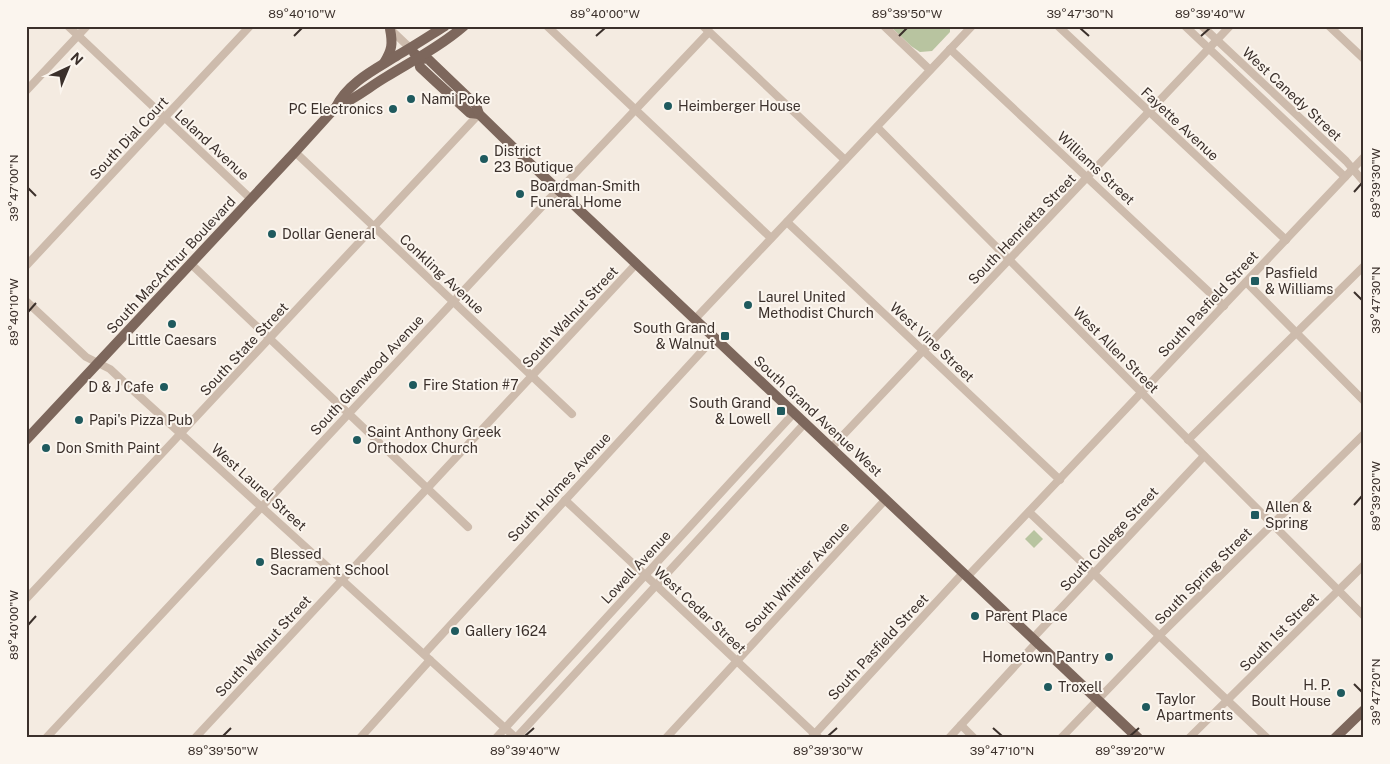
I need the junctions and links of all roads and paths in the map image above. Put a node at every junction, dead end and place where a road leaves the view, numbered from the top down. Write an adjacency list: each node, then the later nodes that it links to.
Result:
1 (68, 26): 17 (street, Leland Avenue)
2 (87, 26): 17 (street)
3 (250, 26): 33 (street, South Dial Court)
4 (445, 26): 20 (main road, South MacArthur Boulevard)
5 (464, 26): 18 (main road, South MacArthur Boulevard)
6 (547, 26): 30 (street)
7 (703, 26): 16 (street)
8 (884, 26): 26 (street)
9 (1058, 26): 31 (street, Fayette Avenue)
10 (1185, 26): 22 (street, West Canedy Street)
11 (1202, 26): 19 (street, West Canedy Street)
12 (1230, 26): 19 (street, South Henrietta Street)
13 (1329, 26): 24 (street)
14 (389, 28): 20 (street, South Grand Avenue West); 25 (main road)
15 (968, 28): 21 (street)
16 (709, 32): 30 (street, South Glenwood Avenue); 37 (street)
17 (78, 36): 28 (street); 33 (street, Leland Avenue)
18 (445, 40): 23 (main road, South MacArthur Boulevard); 27 (main road)
19 (1217, 40): 22 (street, South Henrietta Street); 38 (street, West Canedy Street)
20 (410, 48): 23 (main road, South Grand Avenue West); 25 (main road, South MacArthur Boulevard)
21 (950, 49): 26 (street); 40 (street, Williams Street)
22 (1208, 49): 31 (street, South Henrietta Street); 39 (street, West Canedy Street)
23 (418, 57): 27 (main road, South Grand Avenue West); 29 (main road, South MacArthur Boulevard); 32 (main road, South Grand Avenue West)
24 (1364, 59)
25 (384, 63): 29 (main road, South MacArthur Boulevard)
26 (930, 70): 34 (street)
27 (449, 79): 32 (main road, South Grand Avenue West)
28 (26, 91)
29 (336, 107): 35 (main road, South MacArthur Boulevard)
30 (635, 110): 42 (street, South Glenwood Avenue); 46 (street)
31 (1149, 112): 40 (street, South Henrietta Street); 47 (street, Fayette Avenue)
32 (479, 114): 42 (main road, South Grand Avenue West); 45 (street, South State Street)
33 (165, 117): 43 (street, Leland Avenue); 51 (street, South Dial Court)
34 (877, 127): 37 (street); 48 (street, West Allen Street)
35 (295, 152): 43 (main road, South MacArthur Boulevard); 45 (street, Conkling Avenue)
36 (1364, 157): 38 (street, South Pasfield Street)
37 (845, 160): 44 (street)
38 (1353, 169): 39 (street, South Pasfield Street); 41 (street, West Canedy Street)
39 (1345, 177): 47 (street, South Pasfield Street)
40 (1088, 178): 48 (street, South Henrietta Street); 56 (street, Williams Street)
41 (1364, 182)
42 (558, 190): 50 (main road, South Grand Avenue West); 55 (street, South Glenwood Avenue)
43 (251, 199): 49 (main road, South MacArthur Boulevard)
44 (787, 222): 46 (street); 61 (street, West Vine Street)
45 (374, 227): 55 (street, Conkling Avenue); 59 (street, South State Street)
46 (771, 238): 57 (street)
47 (1286, 240): 53 (street, South Pasfield Street)
48 (1009, 260): 61 (street, South Henrietta Street); 64 (street, West Allen Street)
49 (191, 264): 59 (street); 62 (main road, South MacArthur Boulevard)
50 (636, 264): 57 (main road, South Grand Avenue West); 63 (street, South Walnut Street)
51 (26, 266)
52 (1364, 266): 58 (street)
53 (1246, 282): 56 (street, South Pasfield Street); 58 (street)
54 (26, 301): 62 (street, West Laurel Street)
55 (453, 302): 63 (street, Conkling Avenue); 66 (street, South Glenwood Avenue)
56 (1224, 306): 64 (street, South Pasfield Street)
57 (695, 319): 60 (main road, South Grand Avenue West)
58 (1296, 333): 65 (street); 73 (street)
59 (270, 338): 66 (street); 70 (street, South State Street)
60 (714, 338): 67 (main road, South Grand Avenue West); 79 (street, South Holmes Avenue)
61 (923, 351): 74 (street, South Henrietta Street); 76 (street, West Vine Street)
62 (99, 363): 70 (street, West Laurel Street); 72 (main road, South MacArthur Boulevard)
63 (532, 377): 68 (street, Conkling Avenue); 77 (street, South Walnut Street)
64 (1141, 393): 73 (street, West Allen Street); 76 (street, South Pasfield Street)
65 (1364, 401)
66 (349, 413): 77 (street); 80 (street, South Glenwood Avenue)
67 (794, 413): 69 (main road, South Grand Avenue West); 87 (street, Lowell Avenue)
68 (572, 414)
69 (805, 423): 74 (main road, South Grand Avenue West); 89 (street, Lowell Avenue)
70 (182, 433): 80 (street, West Laurel Street); 91 (street, South State Street)
71 (1364, 434): 82 (street, South Spring Street)
72 (26, 440)
73 (1188, 440): 75 (street, West Allen Street)
74 (831, 448): 78 (main road, South Grand Avenue West)
75 (1204, 456): 82 (street, West Allen Street); 85 (street, South College Street)
76 (1060, 480): 81 (street, South Pasfield Street)
77 (428, 488): 83 (street); 88 (street, South Walnut Street)
78 (886, 499): 86 (main road, South Grand Avenue West); 97 (street, South Whittier Avenue)
79 (565, 500): 87 (street, West Cedar Street); 95 (street, South Holmes Avenue)
80 (262, 506): 88 (street, West Laurel Street); 104 (street, South Glenwood Avenue)
81 (1029, 512): 85 (street); 86 (street, South Pasfield Street)
82 (1272, 525): 90 (street, West Allen Street); 93 (street, South Spring Street)
83 (468, 526)
84 (1364, 565): 90 (street, South 1st Street)
85 (1094, 573): 93 (street); 94 (street, South College Street)
86 (965, 575): 94 (main road, South Grand Avenue West); 103 (street, South Pasfield Street)
87 (646, 576): 89 (street, West Cedar Street); 102 (street, Lowell Avenue)
88 (342, 580): 95 (street, West Laurel Street); 105 (street, South Walnut Street)
89 (656, 586): 97 (street, West Cedar Street); 108 (street, Lowell Avenue)
90 (1338, 591): 92 (street, West Allen Street); 99 (street, South 1st Street)
91 (26, 600)
92 (1364, 616)
93 (1159, 636): 98 (street, South Spring Street); 99 (street)
94 (1035, 640): 98 (main road, South Grand Avenue West); 101 (street, South College Street)
95 (424, 654): 96 (street, West Laurel Street)
96 (430, 660): 102 (street, West Laurel Street); 106 (street)
97 (736, 661): 103 (street, West Cedar Street); 109 (street, South Whittier Avenue)
98 (1098, 700): 112 (street, South Spring Street); 113 (main road, South Grand Avenue West)
99 (1228, 700): 114 (street, South 1st Street); 115 (street)
100 (1364, 710): 116 (main road)
101 (961, 725): 110 (street, South College Street); 111 (street)
102 (505, 728): 107 (street, Lowell Avenue); 108 (street, West Laurel Street)
103 (815, 737)
104 (46, 738)
105 (195, 738)
106 (360, 738)
107 (496, 738)
108 (516, 738)
109 (666, 738)
110 (949, 738)
111 (974, 738)
112 (1061, 738)
113 (1138, 738)
114 (1189, 738)
115 (1267, 738)
116 (1335, 738)

